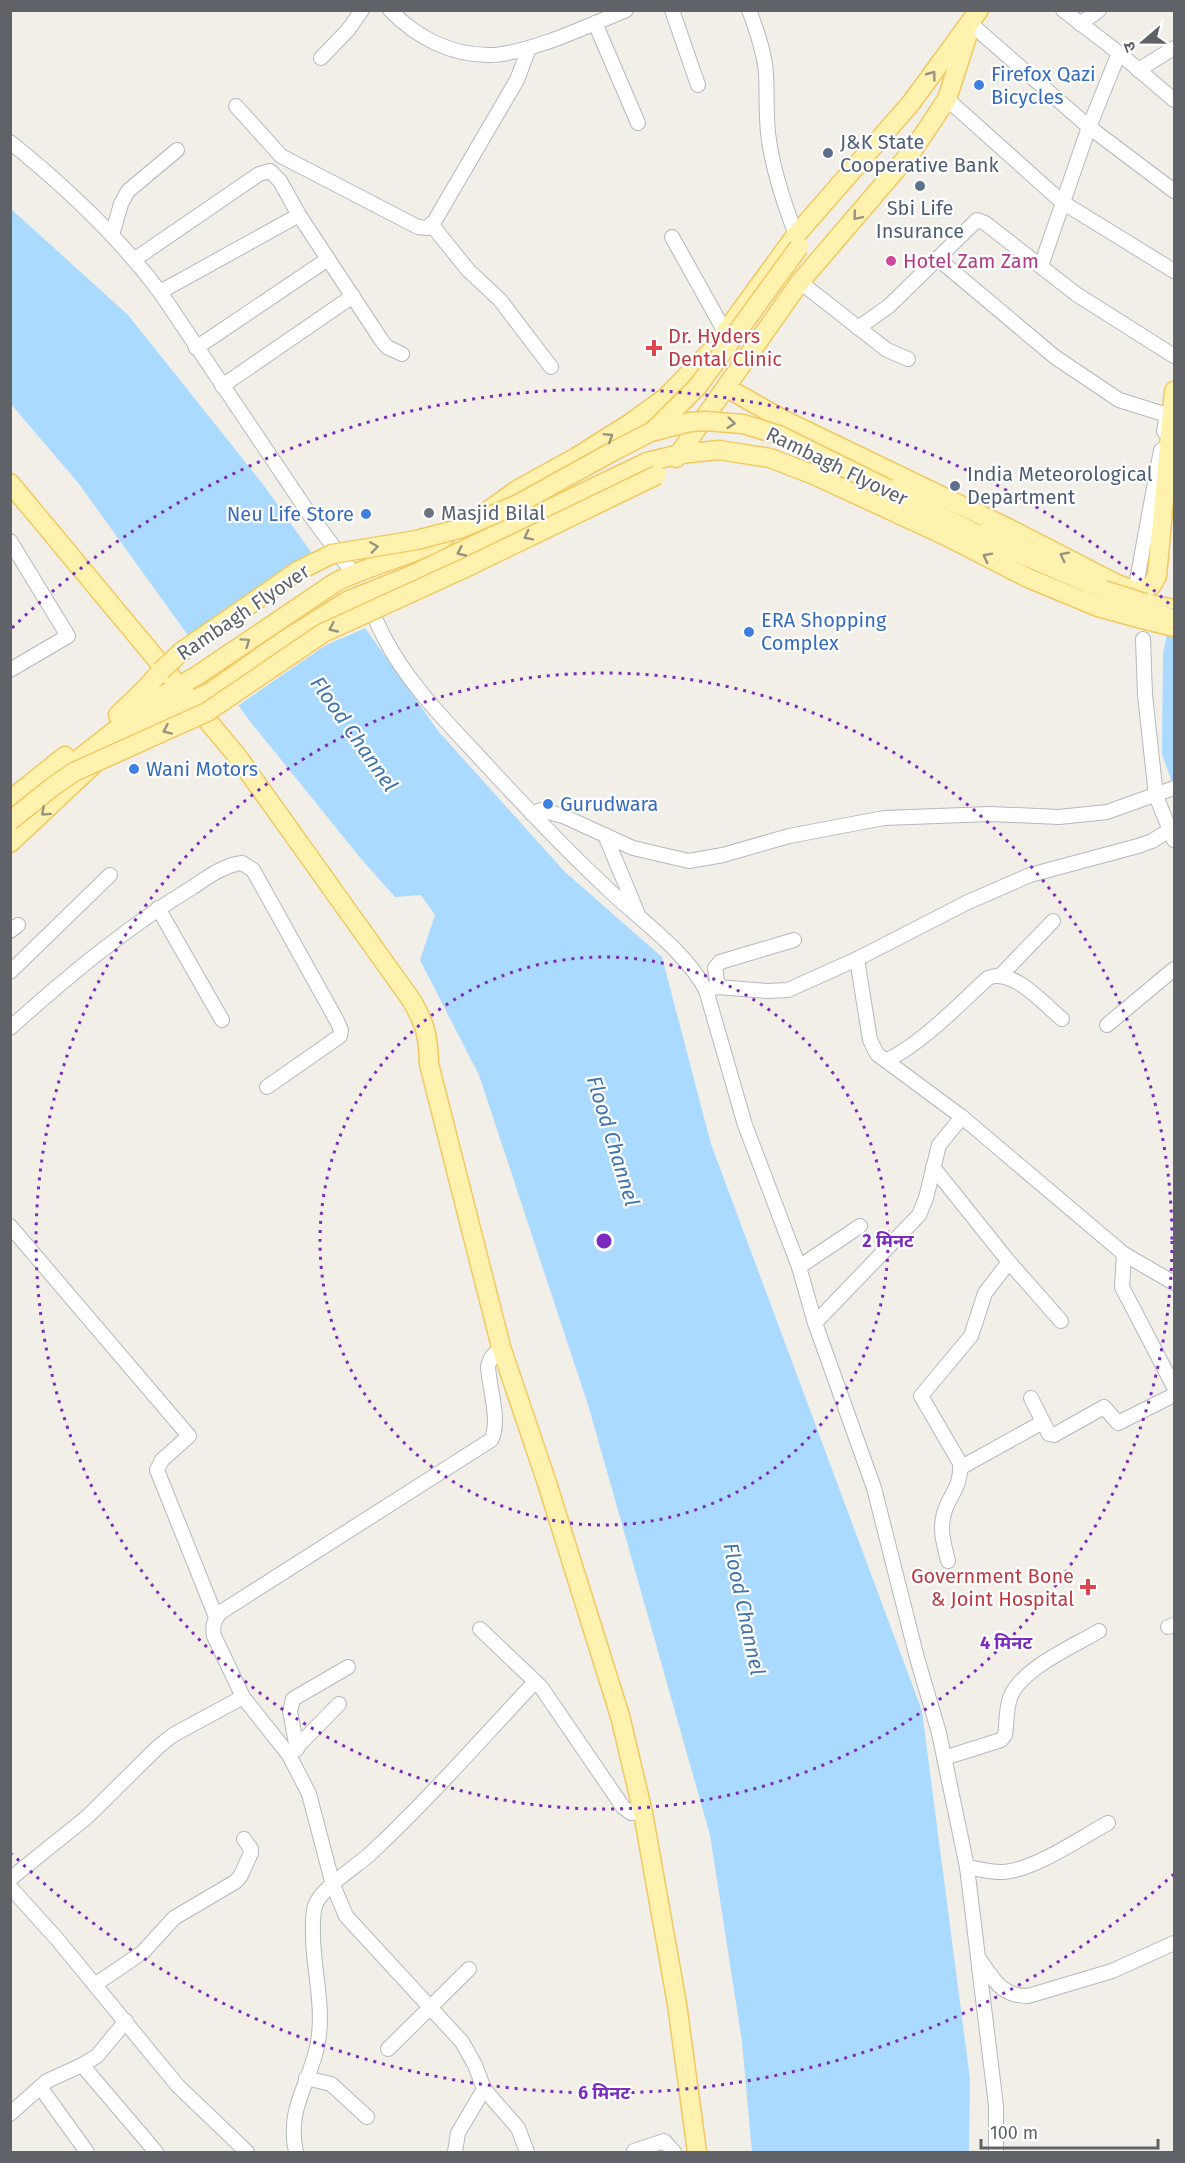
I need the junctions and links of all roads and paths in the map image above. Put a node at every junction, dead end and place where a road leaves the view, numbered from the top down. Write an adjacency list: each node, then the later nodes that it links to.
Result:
1 (362, 10): 14 (street)
2 (390, 10): 11 (street)
3 (626, 10): 9 (street)
4 (672, 10): 16 (street)
5 (749, 10): 30 (street)
6 (1063, 10): 10 (street)
7 (1099, 10): 10 (street)
8 (975, 17): 17 (main road); 21 (street); 30 (main road, one-way to 8)
9 (595, 23): 11 (street); 20 (street)
10 (1080, 24): 13 (street)
11 (529, 48): 27 (street)
12 (1174, 48): 15 (street)
13 (1119, 53): 15 (street); 21 (street)
14 (321, 58)
15 (1138, 70): 18 (street)
16 (698, 85)
17 (947, 99): 25 (street); 36 (main road, one-way to 36)
18 (1174, 100)
19 (236, 106): 27 (street)
20 (638, 123)
21 (1089, 127): 24 (street); 25 (street)
22 (10, 142): 28 (street)
23 (177, 150): 28 (street)
24 (1174, 191)
25 (1062, 202): 34 (street); 35 (street)
26 (299, 215): 32 (street); 33 (street); 37 (street)
27 (432, 225): 47 (street)
28 (112, 235): 32 (street)
29 (672, 237): 42 (street)
30 (798, 241): 39 (main road); 51 (main road, bridge)
31 (937, 258): 34 (street); 40 (street); 57 (street)
32 (135, 259): 37 (street)
33 (328, 259): 38 (street); 43 (street)
34 (1041, 266): 45 (street)
35 (1174, 272)
36 (800, 282): 40 (street); 41 (main road)
37 (160, 292): 43 (street)
38 (353, 296): 44 (street); 48 (street)
39 (739, 313): 41 (main road); 42 (main road)
40 (858, 328): 46 (street)
41 (768, 330): 49 (main road)
42 (725, 332): 56 (main road, one-way to 42)
43 (196, 348): 48 (street)
44 (402, 354)
45 (1174, 356)
46 (908, 359)
47 (551, 367)
48 (222, 386): 56 (street)
49 (725, 391): 52 (main road); 55 (main road); 57 (main road, one-way to 49)
50 (1174, 391): 57 (main road)
51 (651, 432): 55 (main road, Rambagh Flyover, one-way to 55, bridge); 68 (main road, Rambagh Flyover, one-way to 51, bridge)
52 (680, 454): 58 (main road, one-way to 58); 59 (main road, one-way to 52); 71 (main road, one-way to 71, bridge)
53 (10, 483): 64 (main road)
54 (10, 541): 63 (street)
55 (1010, 550): 59 (main road, Rambagh Flyover)
56 (352, 573): 64 (main road, one-way to 56)
57 (1136, 594)
58 (356, 596): 65 (main road); 70 (street)
59 (1101, 598): 60 (main road, bridge); 61 (main road, bridge)
60 (1174, 609)
61 (1174, 627)
62 (1143, 639): 67 (street)
63 (10, 670)
64 (178, 686): 65 (main road); 69 (main road)
65 (193, 702): 74 (main road, one-way to 74); 101 (main road)
66 (1174, 788): 67 (street)
67 (1158, 795): 72 (street); 73 (street)
68 (10, 800)
69 (10, 812)
70 (532, 814): 72 (street); 77 (street)
71 (10, 821)
72 (605, 835): 77 (street)
73 (1172, 835): 80 (street)
74 (10, 843)
75 (110, 875): 82 (street)
76 (158, 908): 86 (street); 88 (street); 90 (street)
77 (639, 917): 84 (street)
78 (1053, 921): 83 (street)
79 (794, 940): 84 (street)
80 (857, 959): 84 (street); 89 (street)
81 (1174, 969): 87 (street)
82 (10, 972)
83 (1001, 975): 85 (street); 89 (street)
84 (712, 989): 97 (street)
85 (1062, 1019)
86 (222, 1020)
87 (1107, 1025)
88 (10, 1028)
89 (886, 1061): 91 (street)
90 (267, 1087)
91 (962, 1117): 92 (street); 95 (street)
92 (933, 1167): 96 (street); 100 (street)
93 (10, 1226): 108 (street)
94 (860, 1226): 97 (street)
95 (1124, 1254): 98 (street); 102 (street)
96 (1009, 1262): 99 (street); 106 (street)
97 (799, 1267): 100 (street)
98 (1174, 1283)
99 (1061, 1321)
100 (815, 1323): 116 (street)
101 (501, 1347): 108 (street); 117 (main road)
102 (1174, 1387)
103 (1174, 1395): 105 (street)
104 (1032, 1398): 105 (street)
105 (1043, 1422): 106 (street)
106 (960, 1468): 107 (street)
107 (948, 1562)
108 (216, 1617): 113 (street)
109 (480, 1629): 112 (street)
110 (1099, 1631): 116 (street)
111 (348, 1667): 115 (street)
112 (535, 1682): 117 (street); 122 (street)
113 (243, 1697): 115 (street); 121 (street)
114 (339, 1704): 115 (street)
115 (293, 1752): 122 (street)
116 (944, 1758): 120 (street)
117 (643, 1813): 145 (main road)
118 (1108, 1823): 120 (street)
119 (244, 1839): 127 (street)
120 (967, 1867): 125 (street)
121 (10, 1879)
122 (333, 1885): 128 (street); 132 (street)
123 (10, 1887): 127 (street)
124 (1174, 1943): 125 (street)
125 (978, 1959): 146 (street)
126 (470, 1969): 128 (street)
127 (96, 1984): 129 (street)
128 (431, 2008): 130 (street); 134 (street)
129 (126, 2021): 131 (street); 140 (street)
130 (388, 2049)
131 (82, 2065): 133 (street); 139 (street)
132 (306, 2078): 136 (street); 141 (street)
133 (40, 2087): 135 (street); 138 (street)
134 (484, 2089): 142 (street); 143 (street)
135 (10, 2114)
136 (367, 2117)
137 (634, 2151): 144 (street)
138 (87, 2152)
139 (156, 2152)
140 (247, 2152)
141 (296, 2152)
142 (455, 2152)
143 (527, 2152)
144 (674, 2152)
145 (697, 2152)
146 (996, 2152)

